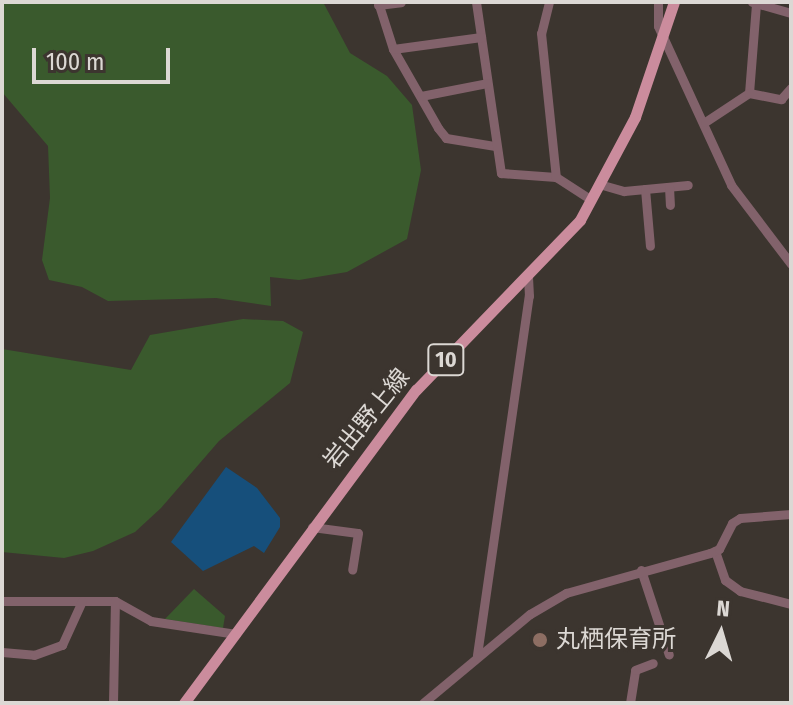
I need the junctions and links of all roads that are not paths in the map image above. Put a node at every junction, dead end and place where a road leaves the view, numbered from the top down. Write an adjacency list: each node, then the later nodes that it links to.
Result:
1 (401, 2): 7 (street)
2 (476, 2): 10 (street)
3 (549, 2): 18 (street)
4 (658, 2): 9 (street)
5 (674, 2): 9 (main road, 岩出野上線 / 10)
6 (754, 3): 8 (street); 14 (street)
7 (378, 4): 11 (street)
8 (791, 13)
9 (662, 35): 16 (street); 19 (main road, 岩出野上線 / 10)
10 (481, 37): 11 (street); 12 (street)
11 (393, 49): 15 (street)
12 (487, 83): 15 (street); 17 (street)
13 (791, 88): 14 (street)
14 (749, 93): 16 (street)
15 (421, 96): 17 (street)
16 (705, 122): 26 (street)
17 (495, 146): 18 (street)
18 (556, 177): 23 (street)
19 (599, 184): 22 (street); 23 (main road, 岩出野上線 / 10)
20 (688, 185): 21 (street)
21 (669, 187): 22 (street); 24 (street)
22 (645, 189): 25 (street)
23 (590, 199): 27 (main road, 岩出野上線 / 10)
24 (670, 205)
25 (650, 246)
26 (791, 264)
27 (528, 274): 29 (main road, 岩出野上線 / 10); 39 (street)
28 (791, 514): 30 (street)
29 (312, 527): 31 (street); 37 (main road, 岩出野上線 / 10)
30 (715, 551): 32 (street); 36 (street)
31 (352, 570)
32 (641, 570): 39 (street); 40 (street)
33 (2, 601): 34 (street)
34 (82, 601): 35 (street); 38 (street)
35 (115, 601): 37 (street); 42 (street)
36 (791, 604)
37 (236, 634): 43 (main road, 岩出野上線 / 10)
38 (2, 652)
39 (477, 655): 44 (street)
40 (669, 655)
41 (653, 663): 45 (street)
42 (113, 703)
43 (184, 703)
44 (423, 703)
45 (630, 703)

